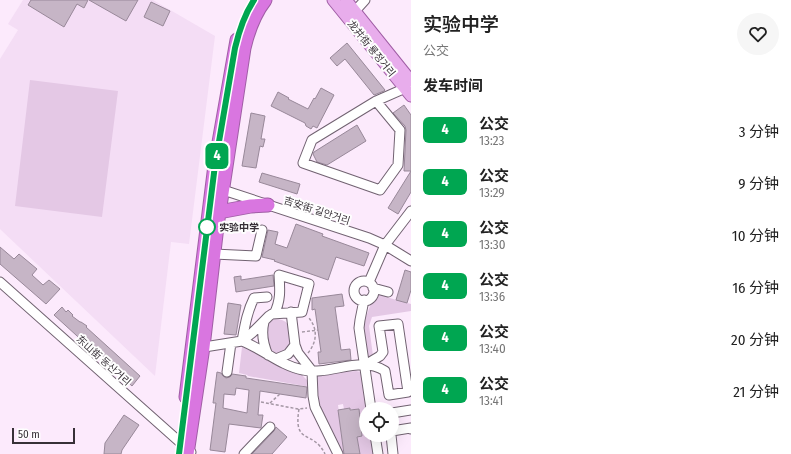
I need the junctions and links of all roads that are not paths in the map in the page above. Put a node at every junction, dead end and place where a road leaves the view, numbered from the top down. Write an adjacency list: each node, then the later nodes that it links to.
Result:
1 (254, 0): 9 (highway)
2 (265, 0): 9 (highway)
3 (333, 0): 7 (main road, 龙井街 룡정거리)
4 (346, 0): 6 (main road, 龙井街 룡정거리)
5 (365, 0): 6 (street)
6 (355, 11): 7 (main road, 龙井街 룡정거리)
7 (410, 88): 8 (street)
8 (376, 101): 8 (street)
9 (218, 188): 10 (street, 吉安街 길안거리); 12 (highway); 28 (highway)
10 (268, 205): 12 (highway); 14 (street, 吉安街 길안거리)
11 (411, 211): 14 (street)
12 (219, 212): 15 (highway)
13 (262, 230): 15 (street)
14 (385, 245): 16 (street, 吉安街 길안거리); 18 (street)
15 (214, 254): 28 (highway)
16 (411, 261)
17 (0, 282): 41 (street, 东山街 동산거리)
18 (371, 285): 19 (street); 21 (street); 21 (street)
19 (388, 292)
20 (267, 297): 25 (street)
21 (364, 300): 30 (street)
22 (292, 312): 23 (street); 23 (street); 27 (street)
23 (274, 314): 24 (street)
24 (264, 320): 25 (street); 29 (street)
25 (242, 341): 26 (street); 29 (street)
26 (231, 343): 28 (street); 32 (street)
27 (295, 345): 29 (street); 31 (street)
28 (198, 348): 41 (highway)
29 (272, 357): 31 (street)
30 (365, 365): 30 (street); 31 (street); 33 (street)
31 (312, 371): 43 (street)
32 (227, 372)
33 (370, 402)
34 (411, 410): 35 (street)
35 (399, 412)
36 (270, 427): 42 (street)
37 (411, 429): 38 (street)
38 (399, 430)
39 (376, 442): 44 (street)
40 (392, 442): 45 (street)
41 (186, 451)
42 (244, 454)
43 (338, 454)
44 (378, 454)
45 (393, 454)

